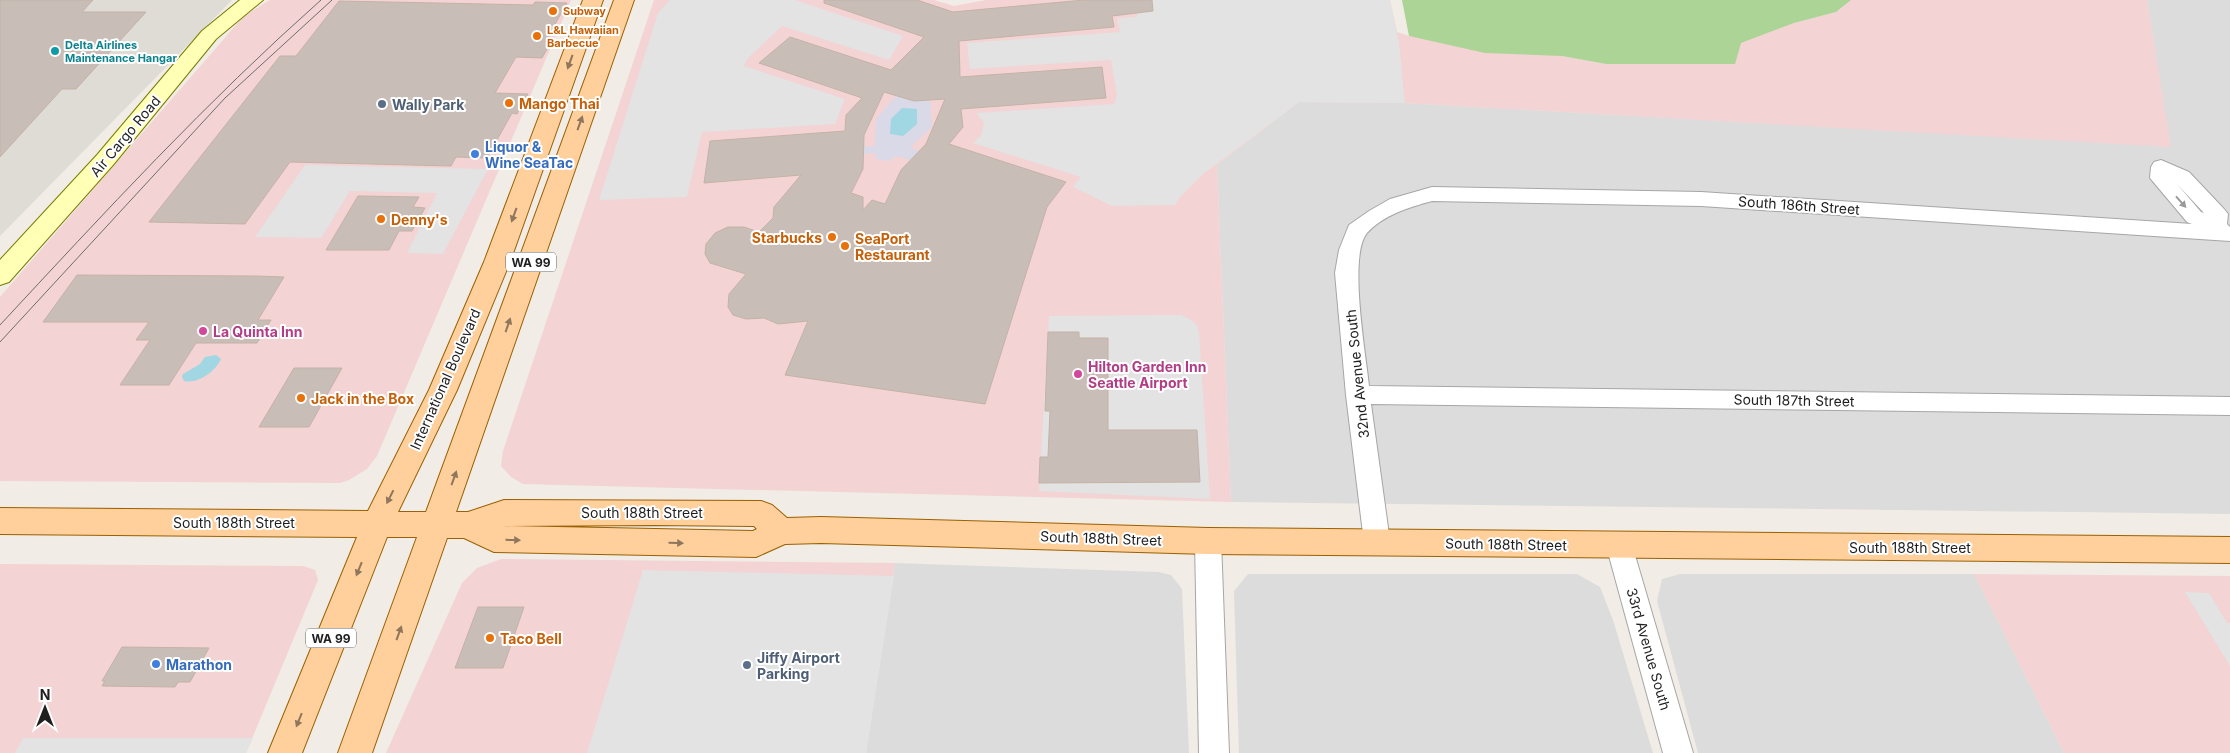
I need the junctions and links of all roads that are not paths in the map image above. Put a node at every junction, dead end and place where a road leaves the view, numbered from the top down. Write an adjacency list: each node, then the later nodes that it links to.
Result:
1 (253, 0): 6 (street, Air Cargo Road)
2 (593, 0): 10 (main road, International Boulevard / WA 99, one-way to 10)
3 (624, 0): 11 (main road, WA 99, one-way to 3)
4 (1376, 216): 5 (street, South 186th Street); 7 (street, 32nd Avenue South)
5 (2225, 234)
6 (0, 276)
7 (1358, 395): 8 (street, South 187th Street); 13 (street, 32nd Avenue South)
8 (2230, 406)
9 (0, 521): 10 (main road, South 188th Street)
10 (377, 524): 11 (main road, South 188th Street); 16 (main road, International Boulevard / WA 99, one-way to 16)
11 (437, 524): 12 (main road, South 188th Street); 17 (main road, WA 99, one-way to 11)
12 (1208, 541): 13 (main road, South 188th Street); 18 (street)
13 (1377, 542): 14 (main road, South 188th Street)
14 (1619, 545): 15 (main road, South 188th Street); 19 (street, 33rd Avenue South)
15 (2230, 550)
16 (286, 753)
17 (355, 753)
18 (1214, 753)
19 (1678, 753)

